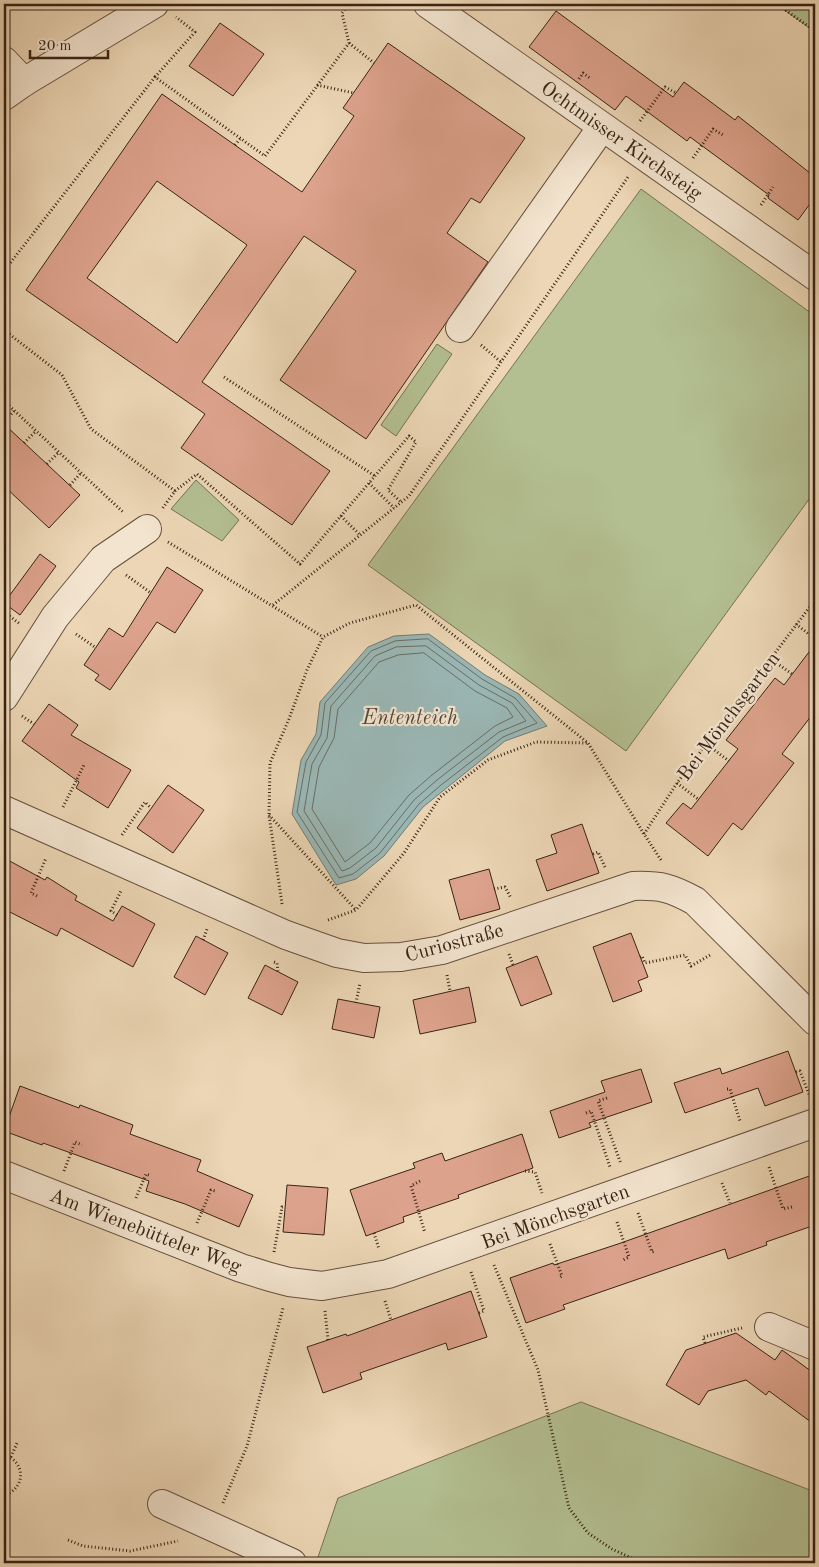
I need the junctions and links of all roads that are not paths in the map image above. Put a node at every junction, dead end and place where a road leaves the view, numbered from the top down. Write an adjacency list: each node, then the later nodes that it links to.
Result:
1 (154, 4): 4 (street)
2 (428, 4): 5 (street, Ochtmisser Kirchsteig)
3 (4, 61): 4 (street)
4 (14, 89)
5 (602, 127): 6 (street, Ochtmisser Kirchsteig); 7 (street)
6 (815, 276)
7 (467, 334)
8 (147, 529): 9 (street)
9 (4, 697)
10 (4, 810): 11 (street, Curiostraße)
11 (815, 1021)
12 (814, 1114): 14 (street, Bei Mönchsgarten)
13 (4, 1174): 14 (street, Am Wienebütteler Weg)
14 (280, 1280)
15 (769, 1326): 16 (street)
16 (815, 1346)
17 (162, 1504): 18 (street)
18 (292, 1563)

